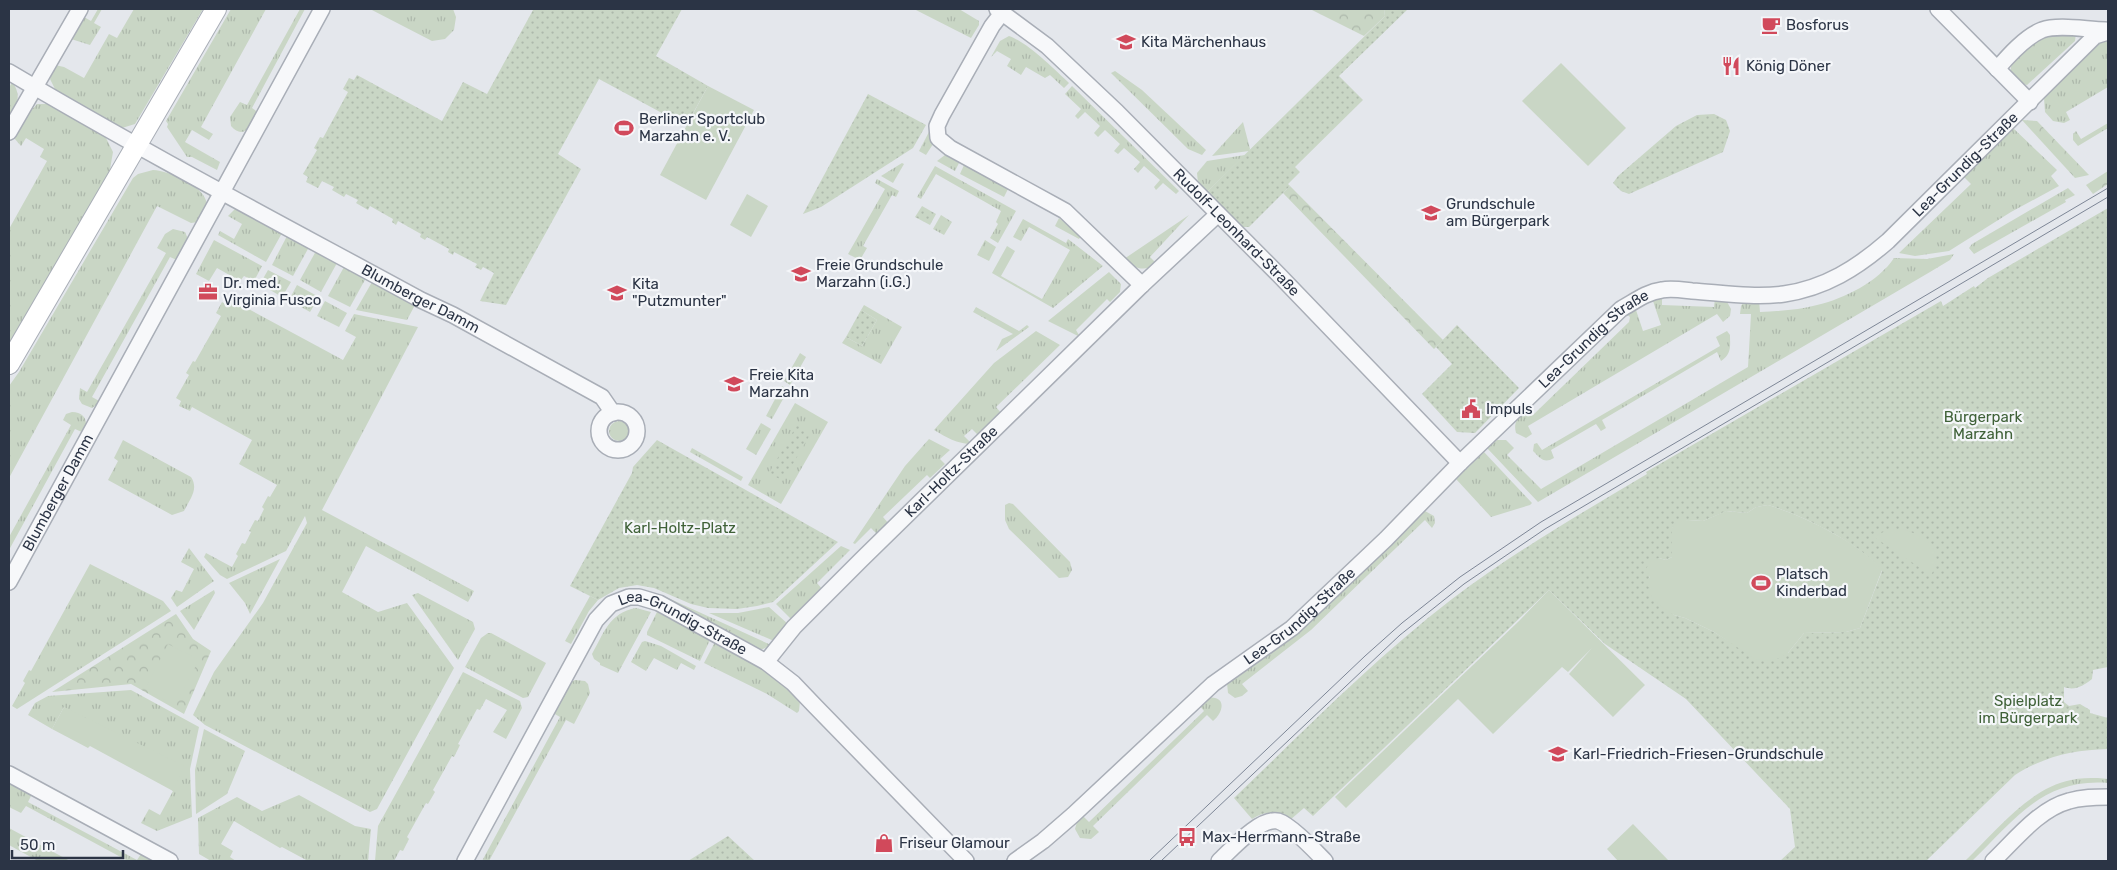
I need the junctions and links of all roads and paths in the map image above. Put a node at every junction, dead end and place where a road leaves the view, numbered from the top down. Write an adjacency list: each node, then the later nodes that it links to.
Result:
1 (80, 9): 9 (street)
2 (216, 9): 12 (main road)
3 (322, 9): 13 (street, Blumberger Damm)
4 (1938, 9): 7 (street)
5 (1000, 11): 14 (street, Rudolf-Leonhard-Straße); 15 (street, Rudolf-Leonhard-Straße)
6 (2108, 31): 7 (street, Lea-Grundig-Straße); 10 (street, Lea-Grundig-Straße)
7 (1997, 69): 10 (street)
8 (9, 72): 9 (street, Blumberger Damm)
9 (34, 87): 11 (street); 12 (street, Blumberger Damm)
10 (2030, 102): 18 (street, Lea-Grundig-Straße)
11 (9, 132)
12 (137, 146): 13 (street, Blumberger Damm); 16 (main road)
13 (222, 190): 17 (street, Blumberger Damm); 19 (street, Blumberger Damm)
14 (1218, 214): 15 (street, Karl-Holtz-Straße); 18 (street, Rudolf-Leonhard-Straße)
15 (1142, 285): 20 (street, Karl-Holtz-Straße)
16 (9, 364)
17 (613, 413)
18 (1460, 462): 26 (street, Lea-Grundig-Straße)
19 (9, 582)
20 (766, 662): 24 (street, Lea-Grundig-Straße); 25 (street, Lea-Grundig-Straße)
21 (9, 774): 23 (street)
22 (2108, 797): 29 (street)
23 (170, 861)
24 (465, 861)
25 (966, 861)
26 (1015, 861)
27 (1219, 861): 28 (street)
28 (1325, 861)
29 (1993, 861)

